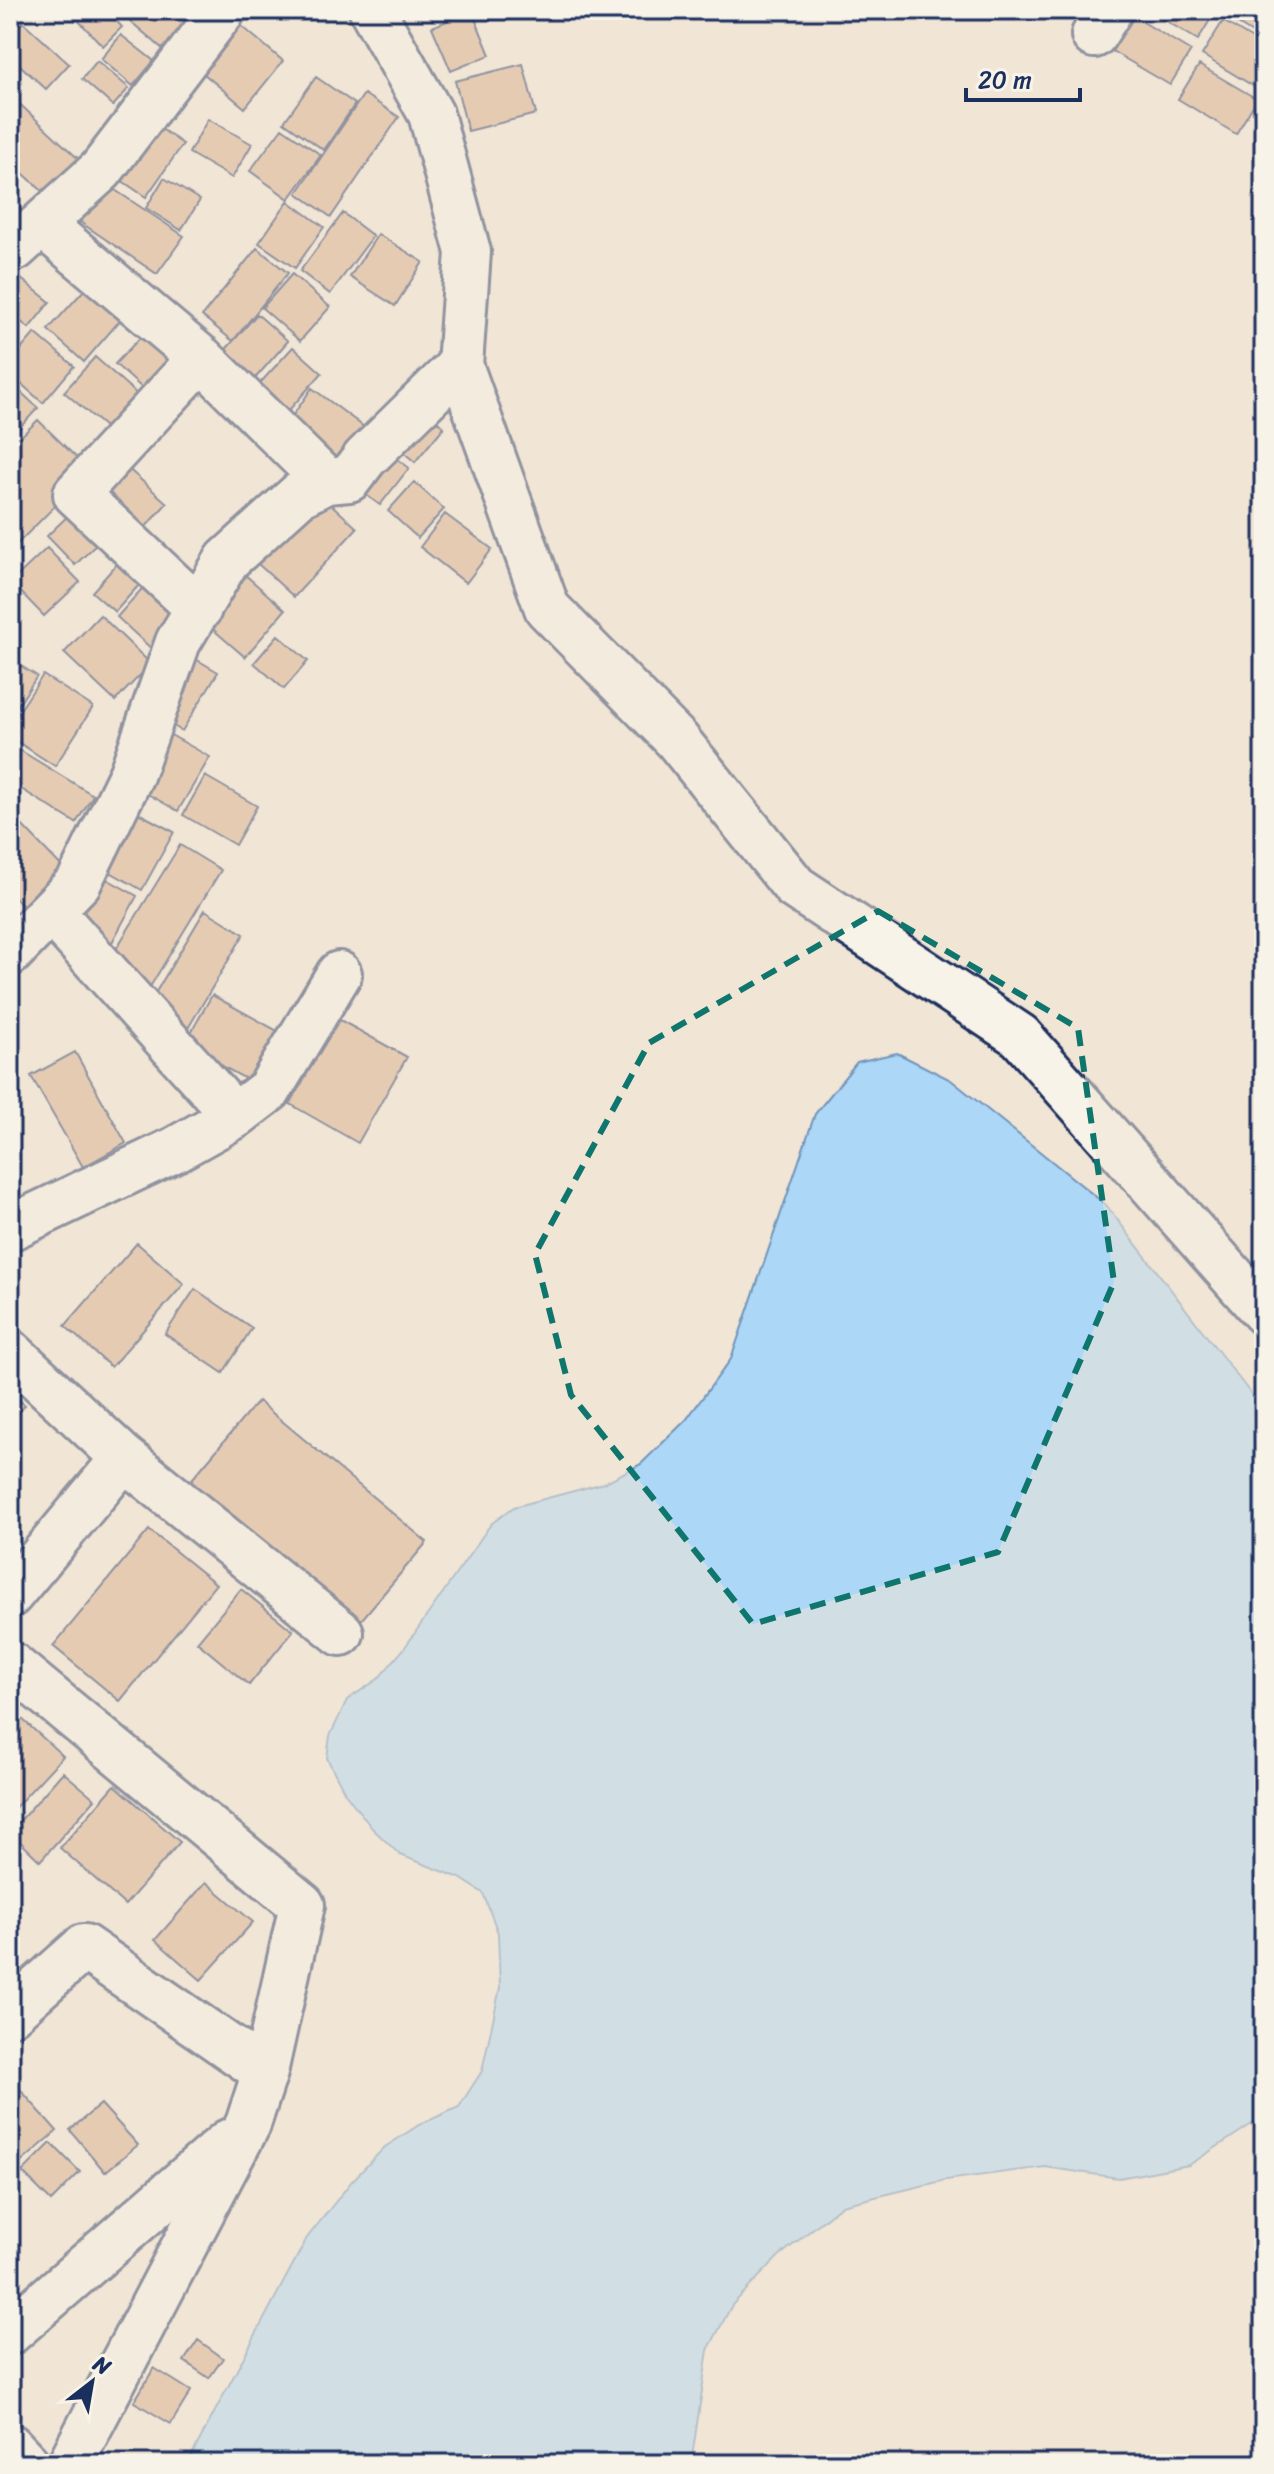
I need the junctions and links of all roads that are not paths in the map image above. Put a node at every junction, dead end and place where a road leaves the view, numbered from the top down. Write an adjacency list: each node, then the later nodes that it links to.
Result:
1 (372, 10): 5 (street)
2 (220, 11): 3 (street)
3 (26, 234): 4 (street)
4 (201, 358): 6 (street); 7 (street)
5 (460, 365): 6 (street); 13 (street)
6 (326, 481): 7 (street)
7 (199, 609): 8 (street)
8 (51, 911): 9 (street); 11 (street)
9 (10, 953)
10 (339, 974): 11 (street)
11 (235, 1116): 12 (street)
12 (10, 1228)
13 (1264, 1312)
14 (10, 1352): 15 (street)
15 (124, 1458): 16 (street); 17 (street)
16 (10, 1595)
17 (341, 1633)
18 (10, 1664): 20 (street)
19 (10, 2013): 20 (street)
20 (265, 2072): 21 (street)
21 (248, 2124): 22 (street); 25 (street)
22 (10, 2332)
23 (10, 2446): 24 (street)
24 (27, 2464)
25 (70, 2464)

